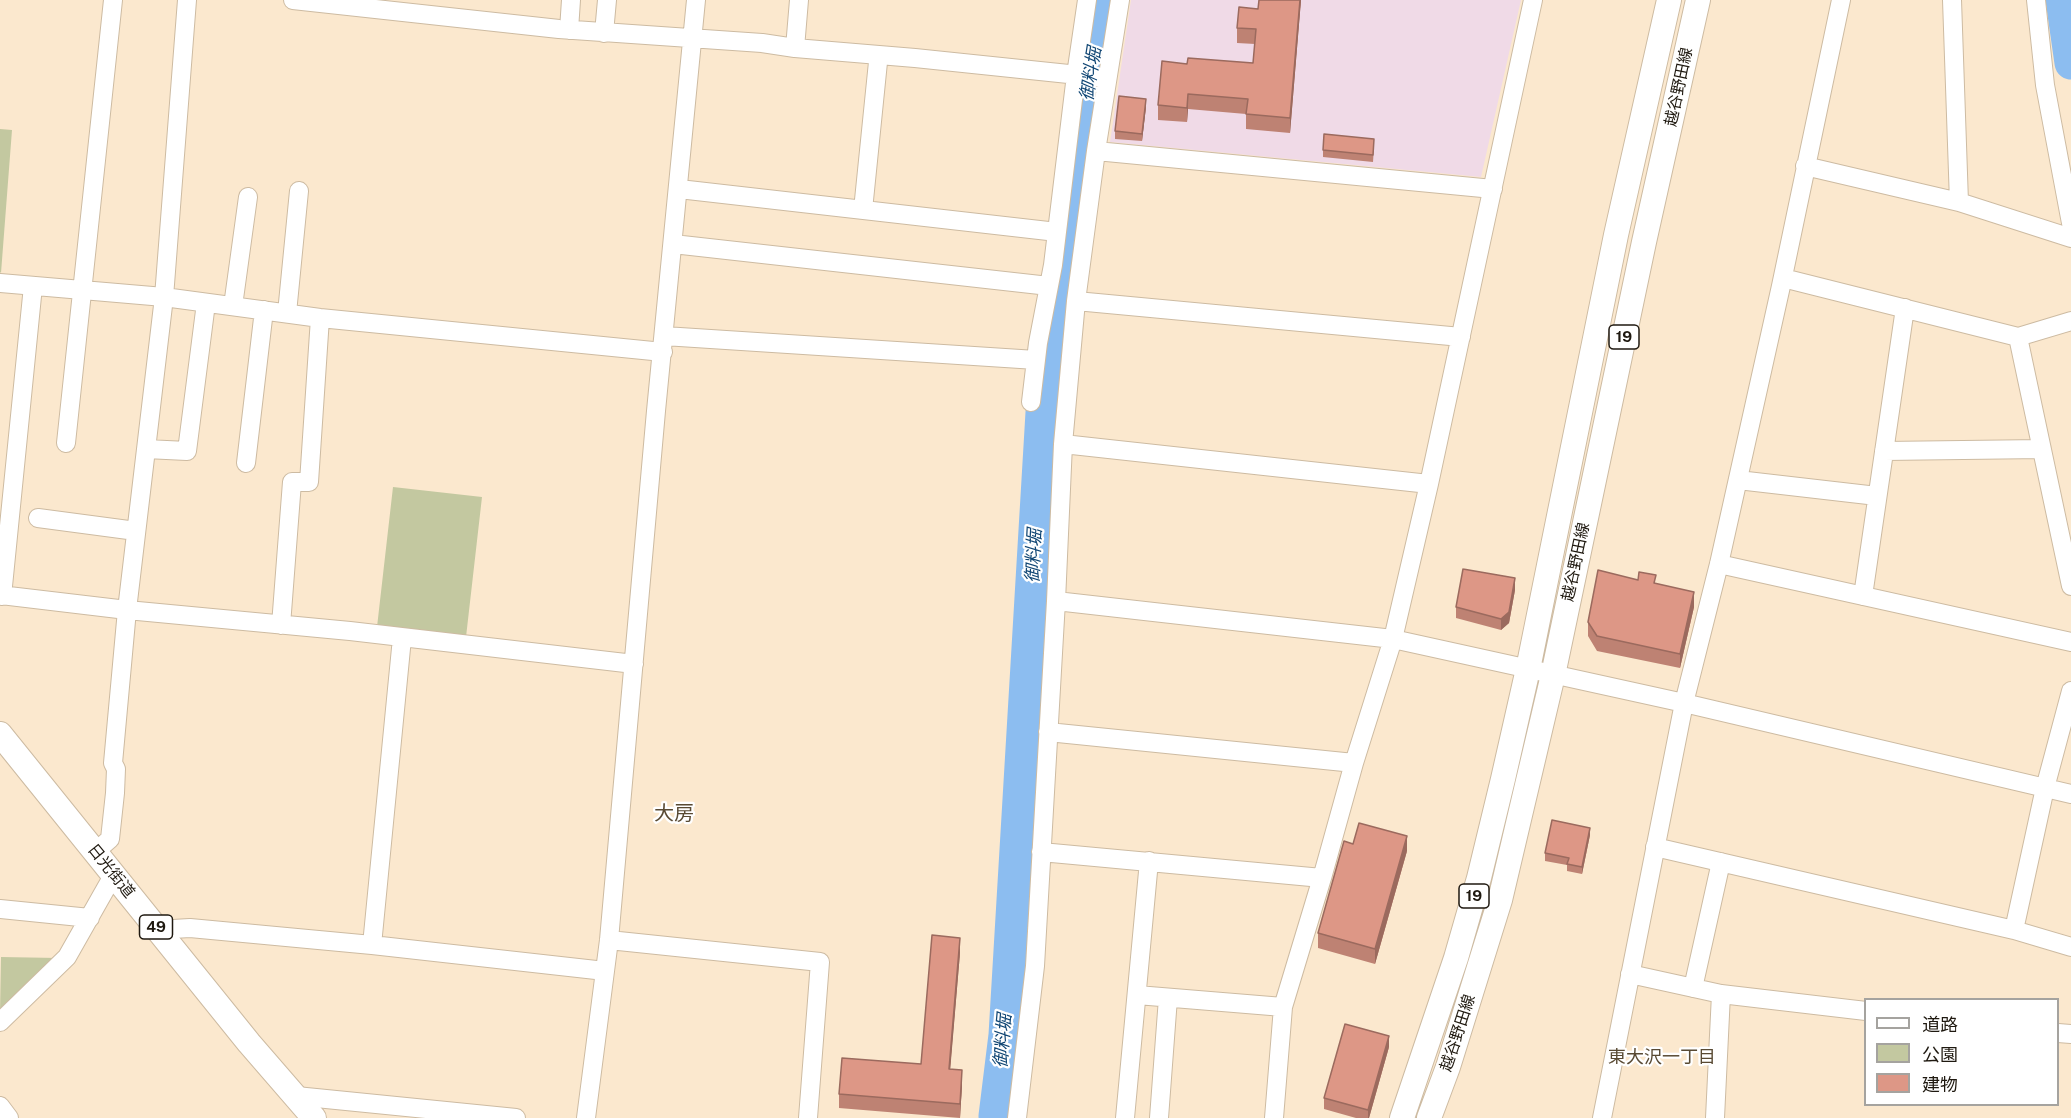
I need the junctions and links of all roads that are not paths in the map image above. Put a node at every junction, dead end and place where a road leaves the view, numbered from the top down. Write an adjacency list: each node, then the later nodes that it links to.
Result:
1 (113, 0): 39 (street)
2 (187, 0): 40 (street)
3 (293, 0): 16 (street)
4 (571, 0): 16 (street)
5 (607, 0): 17 (street)
6 (696, 0): 18 (street)
7 (799, 0): 19 (street)
8 (1088, 0): 21 (street)
9 (1120, 0): 22 (street)
10 (1533, 0): 26 (street)
11 (1669, 0): 76 (main road, 越谷野田線 / 19)
12 (1698, 0): 77 (main road, 越谷野田線 / 19)
13 (1841, 0): 24 (street)
14 (1952, 0): 29 (street)
15 (2036, 0): 31 (street)
16 (569, 30): 17 (street)
17 (604, 33): 18 (street)
18 (692, 39): 19 (street); 25 (street)
19 (795, 48): 21 (street)
20 (878, 62): 30 (street)
21 (1079, 75): 22 (street); 32 (street)
22 (1104, 78): 23 (street)
23 (1096, 151): 26 (street); 41 (street)
24 (1805, 166): 29 (street); 35 (street)
25 (679, 189): 30 (street); 34 (street)
26 (1493, 189): 49 (street)
27 (299, 191): 46 (street)
28 (248, 197): 43 (street)
29 (1959, 202): 33 (street)
30 (863, 210): 32 (street)
31 (2071, 223)
32 (1057, 232): 38 (street)
33 (2071, 238)
34 (673, 244): 38 (street); 51 (street)
35 (1783, 278): 44 (street); 60 (street)
36 (0, 283): 37 (street)
37 (33, 286): 39 (street); 67 (street)
38 (1049, 286): 52 (street)
39 (81, 290): 40 (street); 54 (street)
40 (164, 297): 42 (street); 56 (street)
41 (1076, 301): 49 (street); 55 (street)
42 (206, 303): 43 (street); 56 (street)
43 (233, 306): 45 (street)
44 (1905, 308): 50 (street); 58 (street)
45 (264, 310): 46 (street); 59 (street)
46 (288, 314): 47 (street)
47 (320, 318): 51 (street); 71 (street)
48 (2071, 321): 50 (street)
49 (1461, 337): 61 (street)
50 (2018, 337): 57 (street)
51 (664, 344): 52 (street); 75 (street)
52 (1036, 360): 53 (street)
53 (1031, 402)
54 (66, 443)
55 (1063, 444): 61 (street); 69 (street)
56 (146, 449): 64 (street)
57 (2042, 449): 58 (street); 66 (street)
58 (1884, 451): 62 (street)
59 (246, 463)
60 (1738, 480): 62 (street); 65 (street)
61 (1429, 484): 73 (street)
62 (1877, 496): 68 (street)
63 (38, 518): 64 (street)
64 (136, 531): 70 (street)
65 (1719, 564): 68 (street); 79 (street)
66 (2071, 586)
67 (1, 595): 70 (street)
68 (1863, 596): 74 (street)
69 (1056, 601): 73 (street); 80 (street)
70 (127, 610): 71 (street); 86 (street)
71 (281, 625): 72 (street)
72 (402, 638): 75 (street); 97 (street)
73 (1393, 639): 76 (street); 82 (street)
74 (2071, 642)
75 (634, 664): 96 (street)
76 (1528, 669): 77 (street); 119 (main road, 越谷野田線 / 19)
77 (1552, 675): 79 (street); 120 (main road, 越谷野田線 / 19)
78 (2071, 692): 83 (street)
79 (1684, 703): 83 (street); 85 (street)
80 (1048, 732): 82 (street); 87 (street)
81 (0, 734): 86 (main road, 日光街道 / 49)
82 (1354, 763): 91 (street)
83 (2045, 788): 84 (street); 94 (street)
84 (2071, 794)
85 (1655, 847): 89 (street); 100 (street)
86 (95, 852): 90 (main road, 日光街道 / 49)
87 (1041, 852): 88 (street); 115 (street)
88 (1149, 861): 91 (street); 103 (street)
89 (1721, 862): 94 (street); 101 (street)
90 (114, 874): 93 (street); 95 (main road, 日光街道 / 49)
91 (1322, 878): 105 (street)
92 (0, 909): 93 (street)
93 (90, 918): 107 (street)
94 (2014, 930): 98 (street)
95 (164, 936): 97 (street); 108 (main road, 日光街道 / 49)
96 (609, 940): 99 (street); 114 (street)
97 (372, 945): 99 (street)
98 (2071, 947)
99 (606, 971): 113 (street)
100 (1630, 974): 101 (street); 121 (street)
101 (1693, 988): 102 (street)
102 (1721, 994): 106 (street); 122 (street)
103 (1137, 995): 104 (street); 116 (street)
104 (1168, 998): 105 (street); 117 (street)
105 (1283, 1007): 118 (street)
106 (1864, 1011)
107 (0, 1022)
108 (296, 1096): 111 (main road, 日光街道 / 49); 112 (street)
109 (0, 1106): 110 (street)
110 (9, 1118)
111 (314, 1118)
112 (516, 1118)
113 (586, 1118)
114 (808, 1118)
115 (1017, 1118)
116 (1125, 1118)
117 (1159, 1118)
118 (1274, 1118)
119 (1402, 1118)
120 (1429, 1118)
121 (1602, 1118)
122 (1715, 1118)

